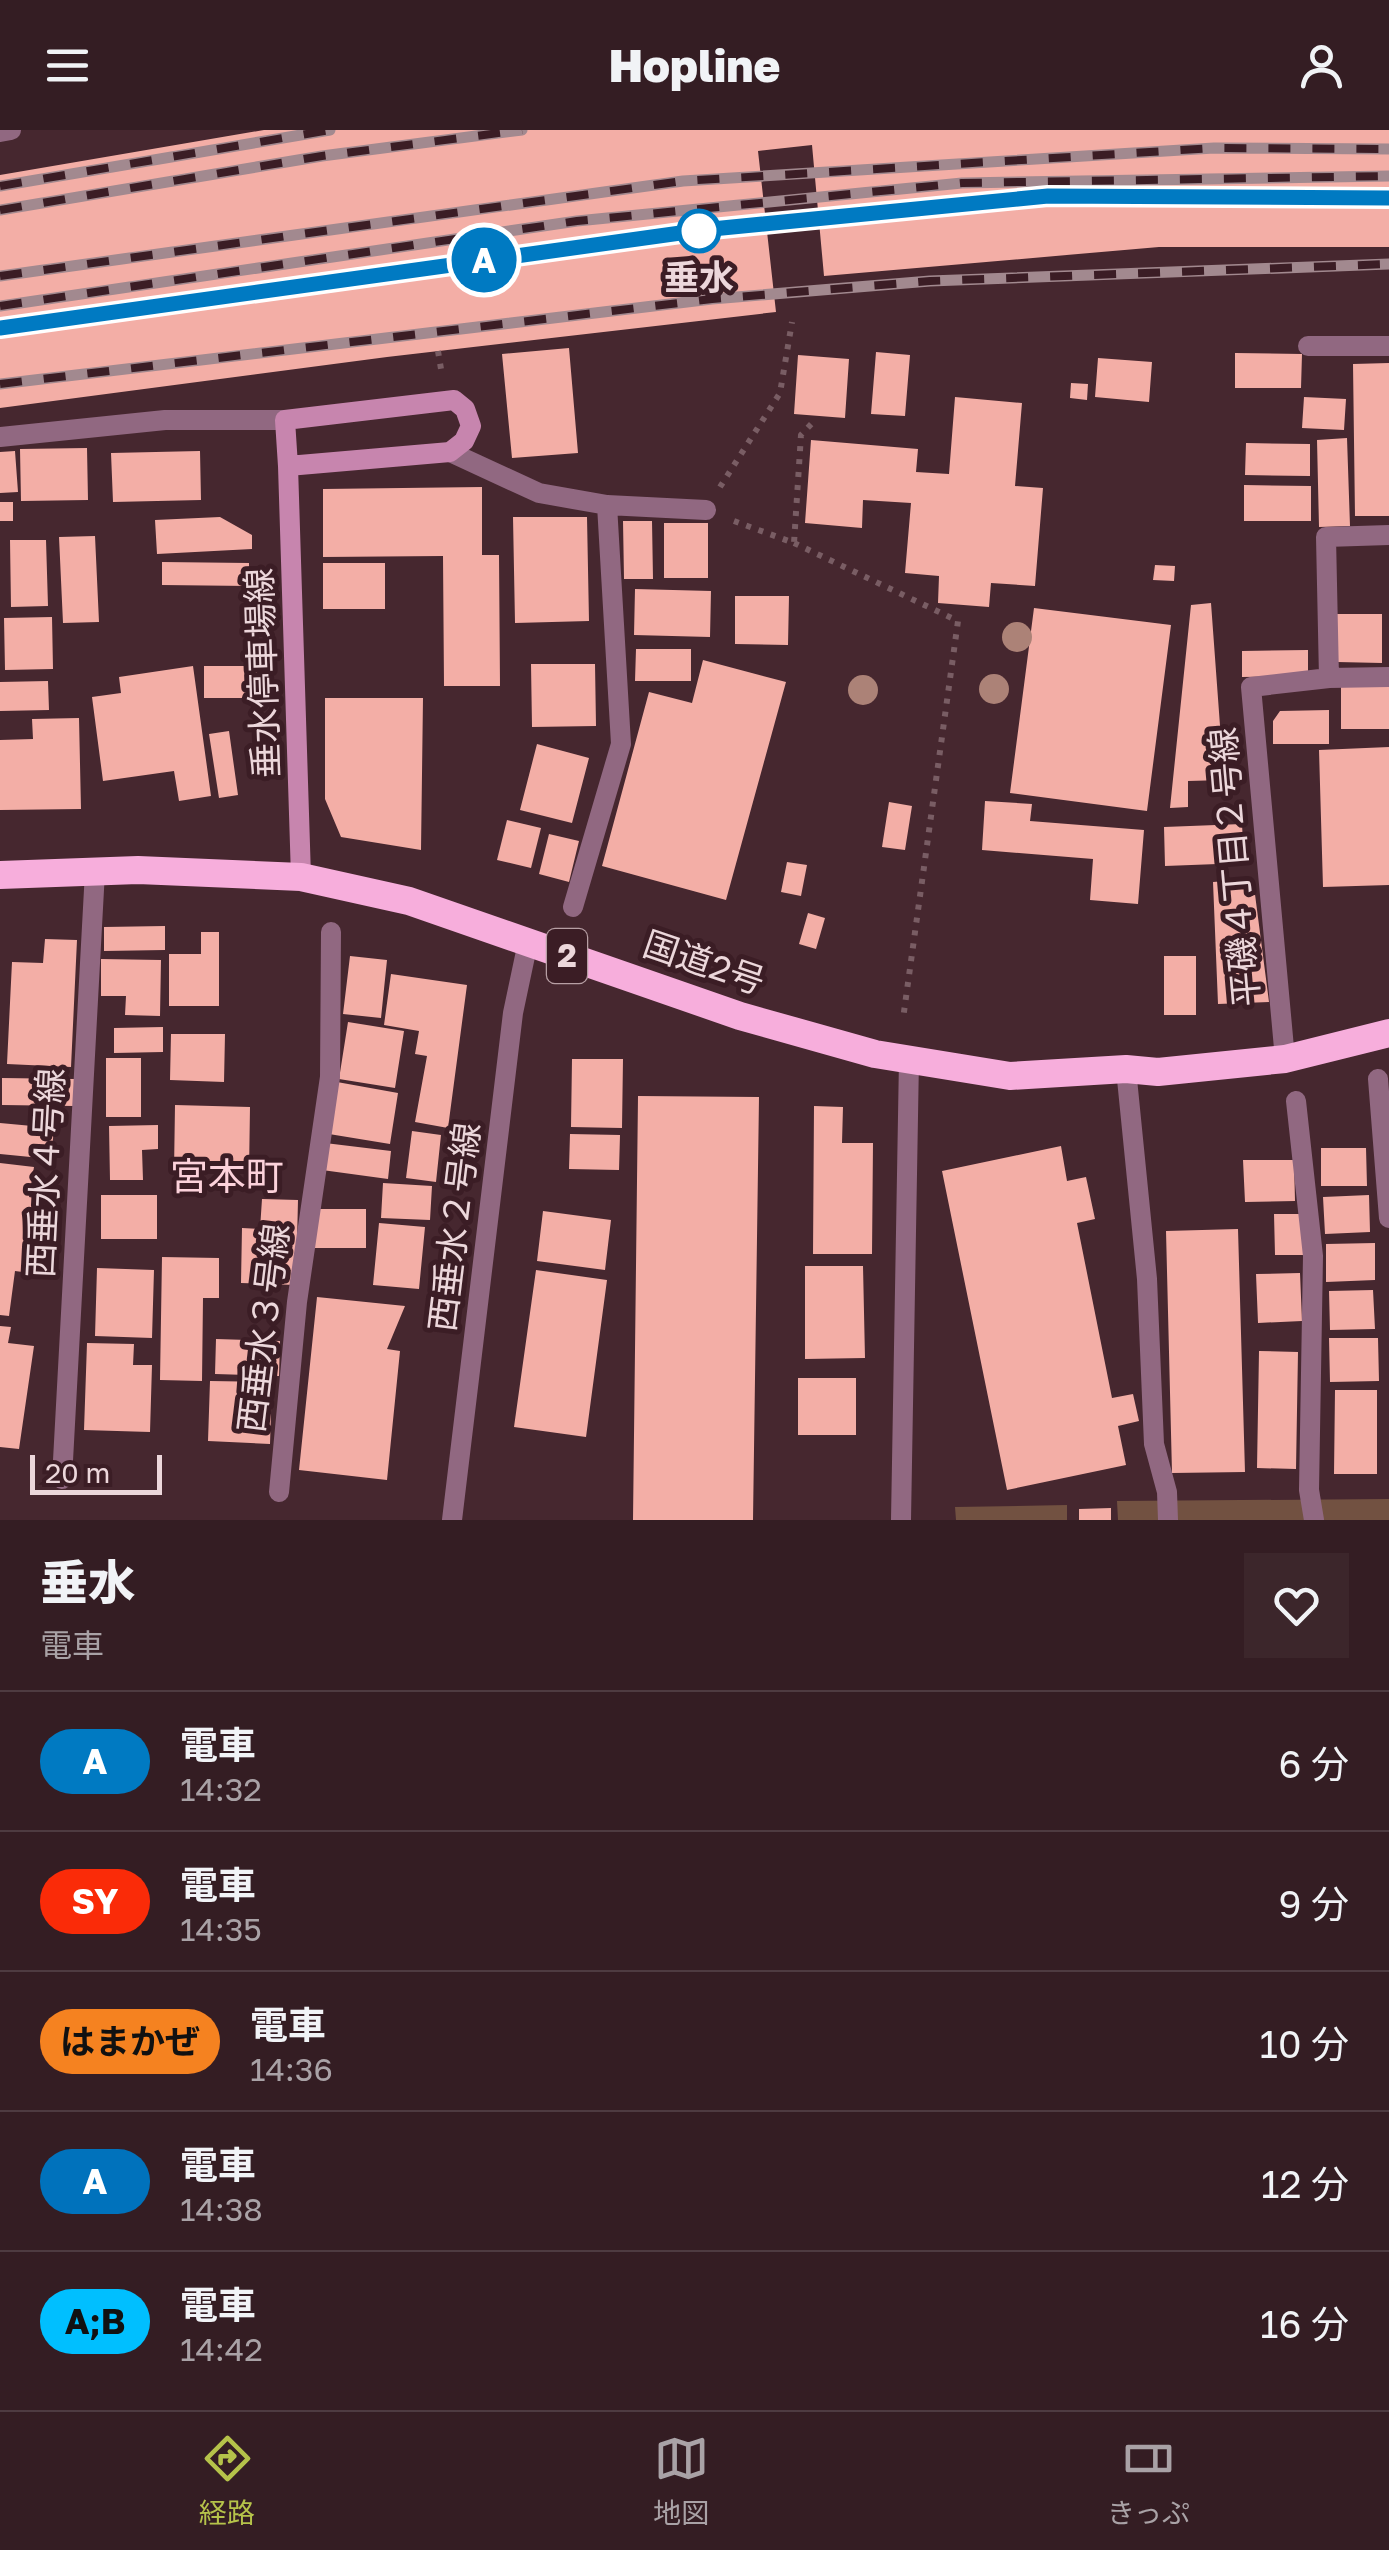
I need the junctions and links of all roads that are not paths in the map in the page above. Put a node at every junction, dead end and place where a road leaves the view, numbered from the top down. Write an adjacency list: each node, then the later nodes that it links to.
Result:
1 (11, 130): 2 (street)
2 (0, 132)
3 (1308, 346): 4 (street)
4 (1389, 346)
5 (286, 420): 6 (street); 7 (main road); 8 (main road, 垂水停車場線)
6 (0, 437)
7 (450, 452): 8 (main road); 10 (street)
8 (288, 466): 18 (main road, 垂水停車場線)
9 (588, 487): 10 (street)
10 (539, 493): 11 (street)
11 (607, 505): 12 (street); 19 (street)
12 (706, 510)
13 (1389, 535): 15 (street)
14 (1389, 677): 15 (street)
15 (1329, 678): 24 (street, 平磯４丁目２号線)
16 (96, 871): 17 (highway, 国道2号 / 2); 18 (highway, 国道2号 / 2); 29 (street, 西垂水４号線)
17 (0, 875)
18 (301, 877): 21 (highway, 国道2号 / 2)
19 (573, 907)
20 (332, 932): 30 (street, 西垂水３号線)
21 (528, 942): 23 (highway, 国道2号 / 2); 31 (street, 西垂水２号線)
22 (1389, 1033): 24 (highway, 国道2号 / 2)
23 (909, 1060): 25 (highway, 国道2号 / 2); 32 (street)
24 (1285, 1060): 25 (highway, 国道2号 / 2)
25 (1126, 1069): 33 (street)
26 (1378, 1080): 28 (street)
27 (1296, 1101): 34 (street)
28 (1389, 1218)
29 (62, 1479)
30 (279, 1492)
31 (452, 1520)
32 (901, 1520)
33 (1168, 1520)
34 (1314, 1520)

